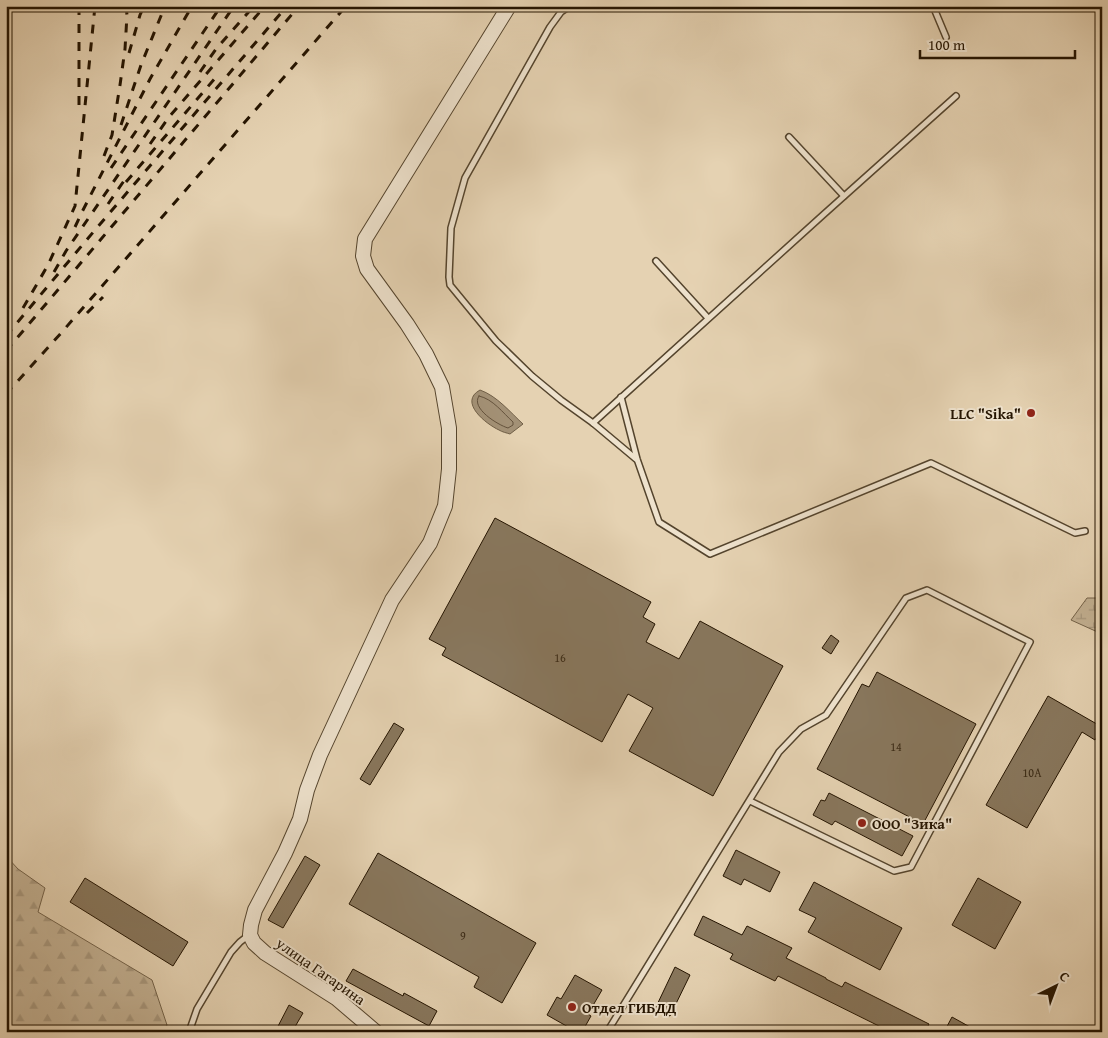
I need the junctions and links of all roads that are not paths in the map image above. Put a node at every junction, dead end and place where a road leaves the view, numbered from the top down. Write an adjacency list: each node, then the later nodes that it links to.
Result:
1 (509, 6): 15 (street)
2 (570, 6): 11 (lane)
3 (933, 6): 4 (lane)
4 (946, 37)
5 (956, 96): 7 (lane)
6 (789, 137): 7 (lane)
7 (844, 196): 9 (lane)
8 (656, 261): 9 (lane)
9 (708, 318): 10 (lane)
10 (621, 397): 11 (lane); 12 (lane)
11 (593, 423): 12 (lane)
12 (637, 460): 13 (lane)
13 (1085, 531)
14 (750, 800): 14 (lane); 18 (lane)
15 (250, 935): 16 (lane); 17 (street, улица Гагарина)
16 (189, 1032)
17 (376, 1032)
18 (606, 1032)

